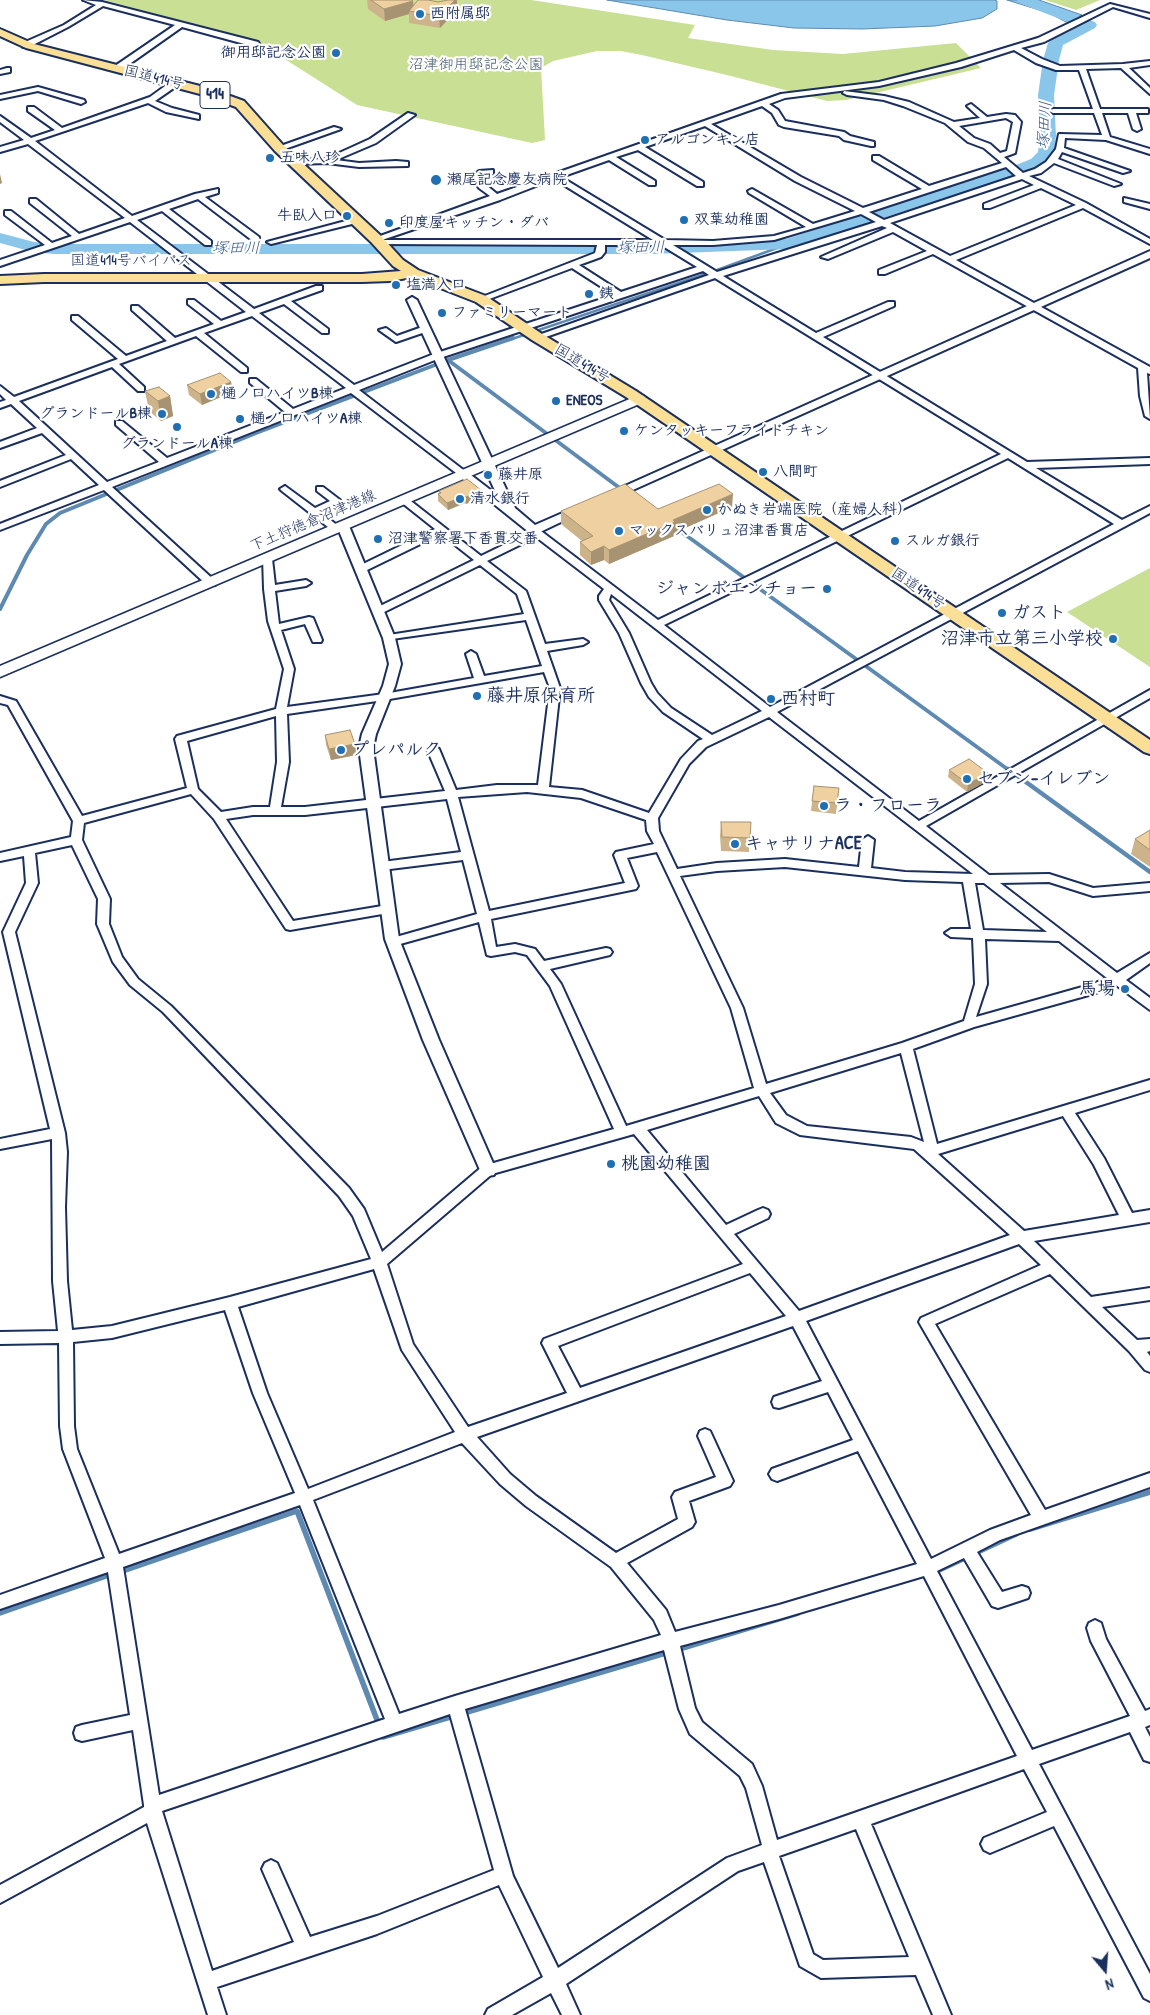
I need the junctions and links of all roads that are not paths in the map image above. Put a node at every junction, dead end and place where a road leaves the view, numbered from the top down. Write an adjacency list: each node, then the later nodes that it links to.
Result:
1 (86, 0): 2 (street)
2 (102, 4): 4 (street); 6 (street)
3 (1150, 16): 7 (street)
4 (180, 25): 8 (street); 11 (street)
5 (0, 32): 6 (highway, 国道414号 / 414)
6 (26, 45): 11 (highway, 国道414号 / 414)
7 (1015, 48): 12 (street); 14 (street)
8 (254, 54)
9 (1150, 63): 10 (street)
10 (1123, 66): 12 (street); 15 (street)
11 (118, 68): 13 (highway, 国道414号 / 414)
12 (1082, 68): 23 (street)
13 (175, 82): 17 (street); 38 (highway, 国道414号 / 414)
14 (826, 91): 19 (street); 31 (street)
15 (1150, 92)
16 (0, 97): 18 (street)
17 (149, 101): 27 (street); 34 (street)
18 (81, 102)
19 (764, 104): 30 (street); 37 (street)
20 (971, 106): 29 (street)
21 (31, 109): 34 (street)
22 (1053, 110): 23 (street)
23 (1097, 111): 24 (street); 35 (street)
24 (1132, 111): 25 (street); 33 (street)
25 (1145, 111)
26 (411, 115): 47 (street)
27 (196, 117)
28 (0, 118): 36 (street)
29 (985, 120): 31 (street); 43 (street)
30 (706, 124): 39 (street); 70 (street)
31 (952, 125): 43 (street)
32 (337, 129): 38 (street)
33 (1137, 129)
34 (61, 131): 36 (street)
35 (1107, 138): 40 (street); 42 (street)
36 (30, 141): 41 (street); 72 (street)
37 (871, 144)
38 (279, 148): 48 (highway, 国道414号 / 414)
39 (640, 148): 44 (street); 56 (street)
40 (1060, 149): 46 (street); 51 (street)
41 (0, 150)
42 (1150, 152)
43 (997, 156): 50 (street)
44 (612, 158): 54 (street); 55 (street)
45 (876, 158): 59 (street)
46 (1052, 160): 53 (street); 57 (street)
47 (327, 161): 48 (street); 49 (street)
48 (295, 162): 73 (highway, 国道414号 / 414)
49 (404, 164)
50 (1007, 164): 53 (street); 59 (street)
51 (1126, 171)
52 (490, 172): 63 (street)
53 (1021, 175): 58 (street); 74 (street)
54 (556, 178): 63 (street); 83 (street)
55 (652, 183)
56 (700, 184)
57 (1117, 184)
58 (1041, 185): 66 (street); 67 (street)
59 (928, 189): 70 (street)
60 (215, 191): 62 (street)
61 (752, 191): 75 (street)
62 (198, 196): 69 (street); 78 (street)
63 (497, 198): 82 (street)
64 (1127, 200): 68 (street)
65 (33, 201): 77 (street)
66 (1083, 205): 80 (street); 89 (street)
67 (987, 206)
68 (1150, 207)
69 (163, 208): 72 (street); 81 (street)
70 (861, 212): 74 (street); 75 (street)
71 (8, 213): 84 (street)
72 (130, 219): 77 (street); 96 (street)
73 (357, 220): 79 (street); 82 (highway, 国道414号 / 414)
74 (881, 222): 76 (street); 95 (street)
75 (812, 227): 83 (street)
76 (893, 229): 86 (street); 88 (street)
77 (78, 237): 84 (street)
78 (256, 239)
79 (271, 242)
80 (1150, 242)
81 (208, 243)
82 (381, 244): 85 (street); 94 (highway, 国道414号 / 414)
83 (664, 244): 85 (street); 92 (street)
84 (53, 245): 90 (street)
85 (601, 246): 91 (street)
86 (933, 251): 89 (street); 93 (street)
87 (1150, 254): 105 (street)
88 (824, 257)
89 (948, 260): 105 (street)
90 (0, 263)
91 (574, 265): 99 (street); 100 (street)
92 (702, 268): 95 (street); 99 (street)
93 (882, 272)
94 (412, 273): 96 (highway, 国道414号バイパス); 100 (highway, 国道414号 / 414)
95 (715, 276): 115 (street); 116 (street)
96 (209, 278): 97 (highway, 国道414号バイパス); 107 (street)
97 (0, 280)
98 (319, 288): 101 (street)
99 (620, 295): 110 (street)
100 (481, 299): 110 (highway, 国道414号 / 414)
101 (286, 300): 107 (street); 113 (street)
102 (412, 300): 111 (street)
103 (190, 302): 109 (street)
104 (891, 304): 116 (street)
105 (1032, 306): 121 (street); 123 (street)
106 (135, 308): 117 (street)
107 (253, 313): 109 (street); 127 (street)
108 (75, 318): 119 (street)
109 (221, 325): 114 (street)
110 (524, 328): 115 (highway, 国道414号 / 414); 118 (street)
111 (425, 329): 112 (street); 118 (street)
112 (383, 330)
113 (325, 331)
114 (198, 333): 117 (street); 122 (street)
115 (537, 337): 129 (highway, 国道414号 / 414)
116 (814, 337): 123 (street)
117 (174, 342): 119 (street)
118 (437, 356): 127 (street); 142 (street)
119 (125, 360): 120 (street)
120 (114, 364): 125 (street); 130 (street)
121 (1146, 369): 128 (street)
122 (244, 370)
123 (879, 376): 137 (street); 138 (street)
124 (253, 381): 132 (street)
125 (141, 388)
126 (0, 389): 130 (street)
127 (353, 390): 132 (street); 144 (street)
128 (1148, 396): 133 (street)
129 (639, 399): 137 (highway, 国道414号 / 414); 142 (main road, 下土狩徳倉沼津港線)
130 (13, 401): 131 (street); 135 (street)
131 (0, 405)
132 (292, 413): 141 (street)
133 (1150, 416)
134 (119, 423): 141 (street)
135 (44, 429): 136 (street); 139 (street)
136 (0, 445)
137 (713, 450): 157 (street); 158 (highway, 国道414号 / 414)
138 (1009, 454): 143 (street); 158 (street)
139 (73, 455): 145 (street); 146 (street)
140 (1150, 461): 143 (street)
141 (165, 462): 146 (street)
142 (487, 464): 144 (main road, 下土狩徳倉沼津港線); 151 (street)
143 (1026, 465): 153 (street)
144 (464, 474): 149 (main road, 下土狩徳倉沼津港線); 151 (street)
145 (0, 484)
146 (107, 487): 154 (street); 162 (street)
147 (285, 489): 152 (street)
148 (320, 489): 152 (street)
149 (404, 500): 155 (main road, 下土狩徳倉沼津港線); 156 (street)
150 (1150, 509): 153 (street)
151 (510, 510): 157 (street)
152 (314, 512): 155 (street)
153 (1121, 524): 167 (street)
154 (0, 527)
155 (340, 528): 159 (main road, 下土狩徳倉沼津港線); 161 (street)
156 (441, 530): 160 (street); 161 (street)
157 (536, 531): 160 (street); 164 (street)
158 (841, 537): 167 (highway, 国道414号 / 414); 169 (street)
159 (266, 559): 162 (main road, 下土狩徳倉沼津港線); 165 (street)
160 (480, 560): 166 (street); 168 (street)
161 (361, 569): 166 (street)
162 (211, 583): 177 (main road, 下土狩徳倉沼津港線)
163 (306, 583): 165 (street)
164 (610, 588): 169 (street); 185 (street)
165 (269, 589): 170 (street)
166 (378, 611): 171 (street)
167 (954, 614): 183 (street); 184 (highway, 国道414号 / 414)
168 (531, 616): 171 (street); 174 (street)
169 (658, 624): 183 (street)
170 (275, 628): 172 (street); 182 (street)
171 (389, 638): 180 (street)
172 (317, 640)
173 (583, 642): 174 (street)
174 (542, 648): 176 (street)
175 (471, 654): 178 (street)
176 (549, 668): 178 (street); 188 (street)
177 (0, 672)
178 (480, 680): 180 (street)
179 (1150, 693): 184 (street)
180 (384, 697): 182 (street); 191 (street)
181 (0, 699): 195 (street)
182 (281, 711): 189 (street); 192 (street)
183 (769, 711): 185 (street); 196 (street)
184 (1107, 719): 186 (highway, 国道414号 / 414); 196 (street)
185 (711, 739): 194 (street)
186 (1150, 748)
187 (433, 749): 190 (street)
188 (543, 788): 190 (street); 194 (street)
189 (193, 790): 193 (street); 195 (street)
190 (452, 794): 191 (street); 201 (street)
191 (374, 804): 192 (street); 203 (street)
192 (275, 810): 193 (street)
193 (218, 816): 209 (street)
194 (652, 818): 199 (street)
195 (79, 821): 197 (street)
196 (918, 826): 207 (street)
197 (76, 840): 200 (street); 236 (street)
198 (868, 840): 204 (street)
199 (661, 848): 205 (street); 210 (street)
200 (29, 852): 202 (street); 227 (street)
201 (468, 855): 203 (street); 210 (street)
202 (0, 857)
203 (382, 866): 209 (street)
204 (864, 870): 205 (street); 206 (street)
205 (674, 874): 223 (street)
206 (968, 879): 207 (street); 212 (street)
207 (985, 879): 208 (street); 213 (street)
208 (1150, 887)
209 (388, 909): 214 (street)
210 (484, 916): 214 (street); 217 (street)
211 (951, 933): 212 (street)
212 (977, 934): 213 (street); 220 (street)
213 (1062, 937): 218 (street)
214 (393, 942): 230 (street)
215 (606, 952): 217 (street)
216 (1150, 957): 218 (street)
217 (541, 966): 226 (street)
218 (1118, 979): 219 (street); 220 (street)
219 (1150, 1005)
220 (971, 1023): 221 (street)
221 (906, 1047): 223 (street); 229 (street)
222 (1150, 1085): 224 (street)
223 (761, 1089): 225 (street); 229 (street)
224 (1067, 1111): 229 (street); 233 (street)
225 (637, 1128): 226 (street); 234 (street)
226 (622, 1132): 230 (street)
227 (58, 1133): 228 (street); 243 (street)
228 (0, 1144)
229 (929, 1152): 235 (street)
230 (488, 1170): 236 (street)
231 (763, 1214): 234 (street)
232 (1150, 1216): 233 (street)
233 (1128, 1219): 235 (street)
234 (724, 1232): 237 (street)
235 (1020, 1236): 238 (street); 242 (street)
236 (378, 1262): 240 (street); 251 (street)
237 (752, 1266): 242 (street); 249 (street)
238 (1051, 1267): 241 (street); 257 (street)
239 (1150, 1294): 241 (street)
240 (230, 1303): 243 (street); 256 (street)
241 (1088, 1303): 246 (street)
242 (797, 1319): 248 (street); 249 (street)
243 (66, 1337): 244 (street); 260 (street)
244 (0, 1338)
245 (1150, 1345): 246 (street)
246 (1134, 1348): 247 (street)
247 (1150, 1366)
248 (831, 1384): 250 (street); 253 (street)
249 (576, 1396): 251 (street)
250 (779, 1402)
251 (465, 1435): 256 (street); 259 (street)
252 (705, 1436): 259 (street)
253 (862, 1443): 254 (street); 261 (street)
254 (777, 1474)
255 (1150, 1480): 257 (street)
256 (304, 1497): 260 (street); 269 (street)
257 (1041, 1518): 258 (street)
258 (967, 1549): 261 (street); 262 (street)
259 (616, 1561): 265 (street)
260 (115, 1564): 263 (street); 268 (street)
261 (932, 1576): 265 (street); 272 (street)
262 (1022, 1594)
263 (0, 1602)
264 (1095, 1628): 267 (street)
265 (672, 1648): 266 (street); 277 (street)
266 (455, 1704): 269 (street); 279 (street)
267 (1141, 1720): 271 (street); 272 (street)
268 (139, 1721): 270 (street); 273 (street)
269 (394, 1724): 273 (street)
270 (82, 1733)
271 (1150, 1754)
272 (1028, 1759): 274 (street); 275 (street)
273 (153, 1809): 280 (street); 284 (street)
274 (1058, 1816): 276 (street); 285 (street)
275 (860, 1820): 277 (street); 282 (street)
276 (990, 1844)
277 (771, 1851): 282 (street); 283 (street)
278 (271, 1869): 281 (street)
279 (504, 1875): 281 (street); 283 (street)
280 (0, 1894)
281 (305, 1947): 284 (street)
282 (922, 1966): 289 (street)
283 (556, 1980): 287 (street); 288 (street)
284 (206, 1982): 286 (street)
285 (1150, 1992)
286 (217, 2015)
287 (494, 2015)
288 (571, 2015)
289 (942, 2015)

